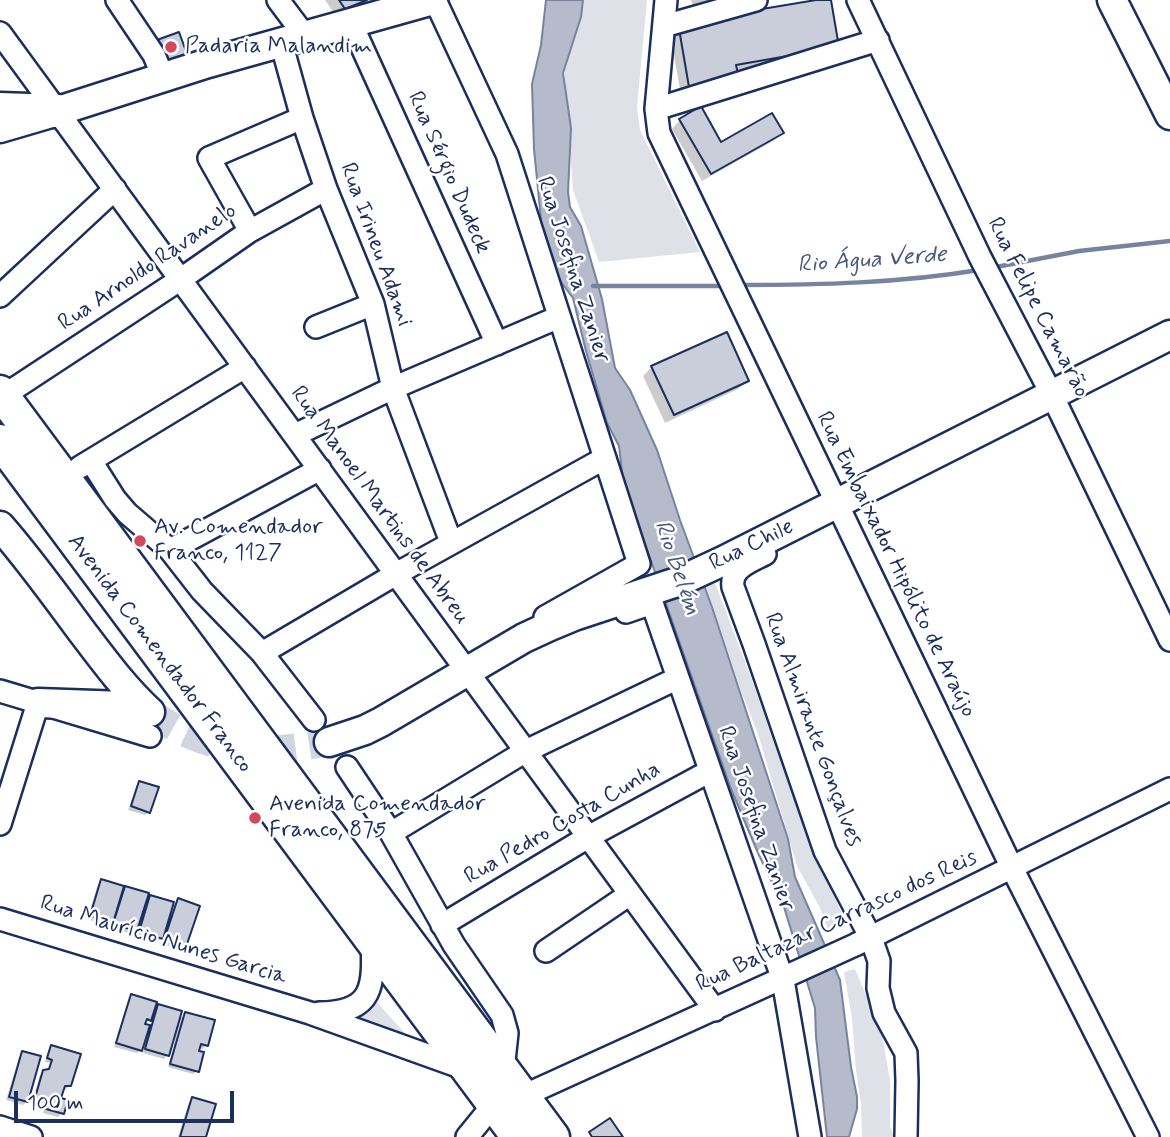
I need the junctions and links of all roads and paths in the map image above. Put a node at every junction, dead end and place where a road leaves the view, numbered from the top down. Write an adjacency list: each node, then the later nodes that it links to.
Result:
1 (117, 0): 13 (street)
2 (278, 0): 11 (street)
3 (434, 0): 8 (main road); 26 (street, Rua Josefina Zanier)
4 (666, 0): 9 (street, Rua Embaixador Hipólito de Araújo)
5 (756, 0): 9 (street)
6 (858, 0): 12 (street, Rua Felipe Camarão)
7 (1112, 0): 17 (main road)
8 (351, 23): 11 (main road); 29 (street, Rua Sérgio Dudeck)
9 (664, 26): 15 (street, Rua Embaixador Hipólito de Araújo)
10 (0, 33): 16 (street, Rua Manoel Martins de Abreu)
11 (293, 39): 13 (main road); 18 (street, Rua Irineu Adami)
12 (878, 40): 15 (street); 33 (street, Rua Felipe Camarão)
13 (163, 77): 16 (main road)
14 (0, 109): 16 (highway)
15 (656, 109): 43 (street, Rua Embaixador Hipólito de Araújo)
16 (58, 111): 19 (main road); 20 (street, Rua Manoel Martins de Abreu)
17 (1170, 115)
18 (302, 118): 21 (street, Rua Irineu Adami); 22 (street)
19 (0, 128)
20 (115, 189): 23 (street, Rua Manoel Martins de Abreu); 24 (street)
21 (326, 189): 22 (street, Rua Arnoldo Ravanelo); 25 (street, Rua Irineu Adami)
22 (250, 231): 23 (street, Rua Arnoldo Ravanelo)
23 (181, 279): 30 (street, Rua Manoel Martins de Abreu); 32 (street, Rua Arnoldo Ravanelo)
24 (0, 296)
25 (373, 304): 27 (street); 31 (street, Rua Irineu Adami)
26 (559, 317): 29 (street); 36 (street, Rua Josefina Zanier)
27 (316, 327)
28 (1170, 335): 33 (main road, Rua Chile)
29 (497, 344): 31 (street)
30 (245, 367): 34 (street, Rua Manoel Martins de Abreu); 37 (street)
31 (393, 388): 34 (street); 45 (street, Rua Irineu Adami)
32 (1, 394): 40 (highway, Avenida Comendador Franco)
33 (1052, 395): 43 (main road, Rua Chile); 49 (street, Rua Felipe Camarão)
34 (295, 435): 39 (street, Rua Manoel Martins de Abreu)
35 (0, 441): 41 (highway, Avenida Comendador Franco)
36 (605, 458): 45 (street); 48 (street, Rua Josefina Zanier)
37 (91, 461): 40 (street); 42 (street, Avenida Comendador Franco)
38 (0, 464): 41 (highway)
39 (320, 469): 46 (street); 47 (street, Rua Manoel Martins de Abreu)
40 (63, 477): 42 (highway, Avenida Comendador Franco)
41 (33, 485): 68 (highway, Avenida Comendador Franco)
42 (104, 507): 46 (street, Avenida Comendador Franco); 75 (highway, Avenida Comendador Franco)
43 (839, 510): 48 (main road, Rua Chile); 64 (street, Rua Embaixador Hipólito de Araújo); 69 (street, Rua Almirante Gonçalves)
44 (0, 526): 50 (main road)
45 (451, 542): 47 (street)
46 (170, 550): 51 (street, Avenida Comendador Franco)
47 (396, 574): 51 (street); 52 (street, Rua Manoel Martins de Abreu)
48 (524, 638): 52 (main road, Rua Chile); 53 (street, Rua Josefina Zanier)
49 (1170, 640)
50 (98, 653): 55 (main road); 55 (main road)
51 (262, 653): 56 (street, Avenida Comendador Franco)
52 (468, 672): 56 (main road, Rua Chile); 57 (street, Rua Manoel Martins de Abreu)
53 (678, 678): 57 (street); 59 (street, Rua Josefina Zanier)
54 (0, 691): 55 (street)
55 (38, 703): 61 (street)
56 (322, 731)
57 (526, 751): 62 (street); 63 (street, Rua Manoel Martins de Abreu)
58 (346, 767): 62 (street)
59 (710, 771): 63 (street, Rua Pedro Costa Cunha); 71 (street, Rua Josefina Zanier)
60 (1170, 789): 64 (street, Rua Baltazar Carrasco dos Reis)
61 (0, 824)
62 (391, 832): 67 (street)
63 (588, 837): 65 (street, Rua Manoel Martins de Abreu); 67 (street, Rua Pedro Costa Cunha)
64 (1012, 868): 69 (street, Rua Baltazar Carrasco dos Reis); 84 (street, Rua Embaixador Hipólito de Araújo)
65 (630, 894): 70 (street); 72 (street, Rua Manoel Martins de Abreu)
66 (0, 919): 73 (street, Rua Maurício Nunes Garcia)
67 (443, 925): 75 (street)
68 (372, 940): 73 (street, Rua Maurício Nunes Garcia); 74 (highway, Avenida Comendador Franco)
69 (863, 942): 71 (street, Rua Baltazar Carrasco dos Reis); 83 (street, Rua Almirante Gonçalves)
70 (546, 951)
71 (787, 978): 72 (street, Rua Baltazar Carrasco dos Reis); 82 (street, Rua Josefina Zanier)
72 (715, 1010): 76 (street, Rua Baltazar Carrasco dos Reis)
73 (310, 1013): 74 (street, Rua Maurício Nunes Garcia)
74 (468, 1070): 76 (highway, Avenida Comendador Franco)
75 (503, 1070): 76 (highway, Avenida Comendador Franco)
76 (508, 1100): 79 (street); 80 (highway, Avenida Comendador Franco); 81 (highway, Avenida Comendador Franco)
77 (0, 1127): 78 (street)
78 (31, 1137)
79 (467, 1137)
80 (518, 1137)
81 (553, 1137)
82 (810, 1137)
83 (906, 1137)
84 (1148, 1137)

